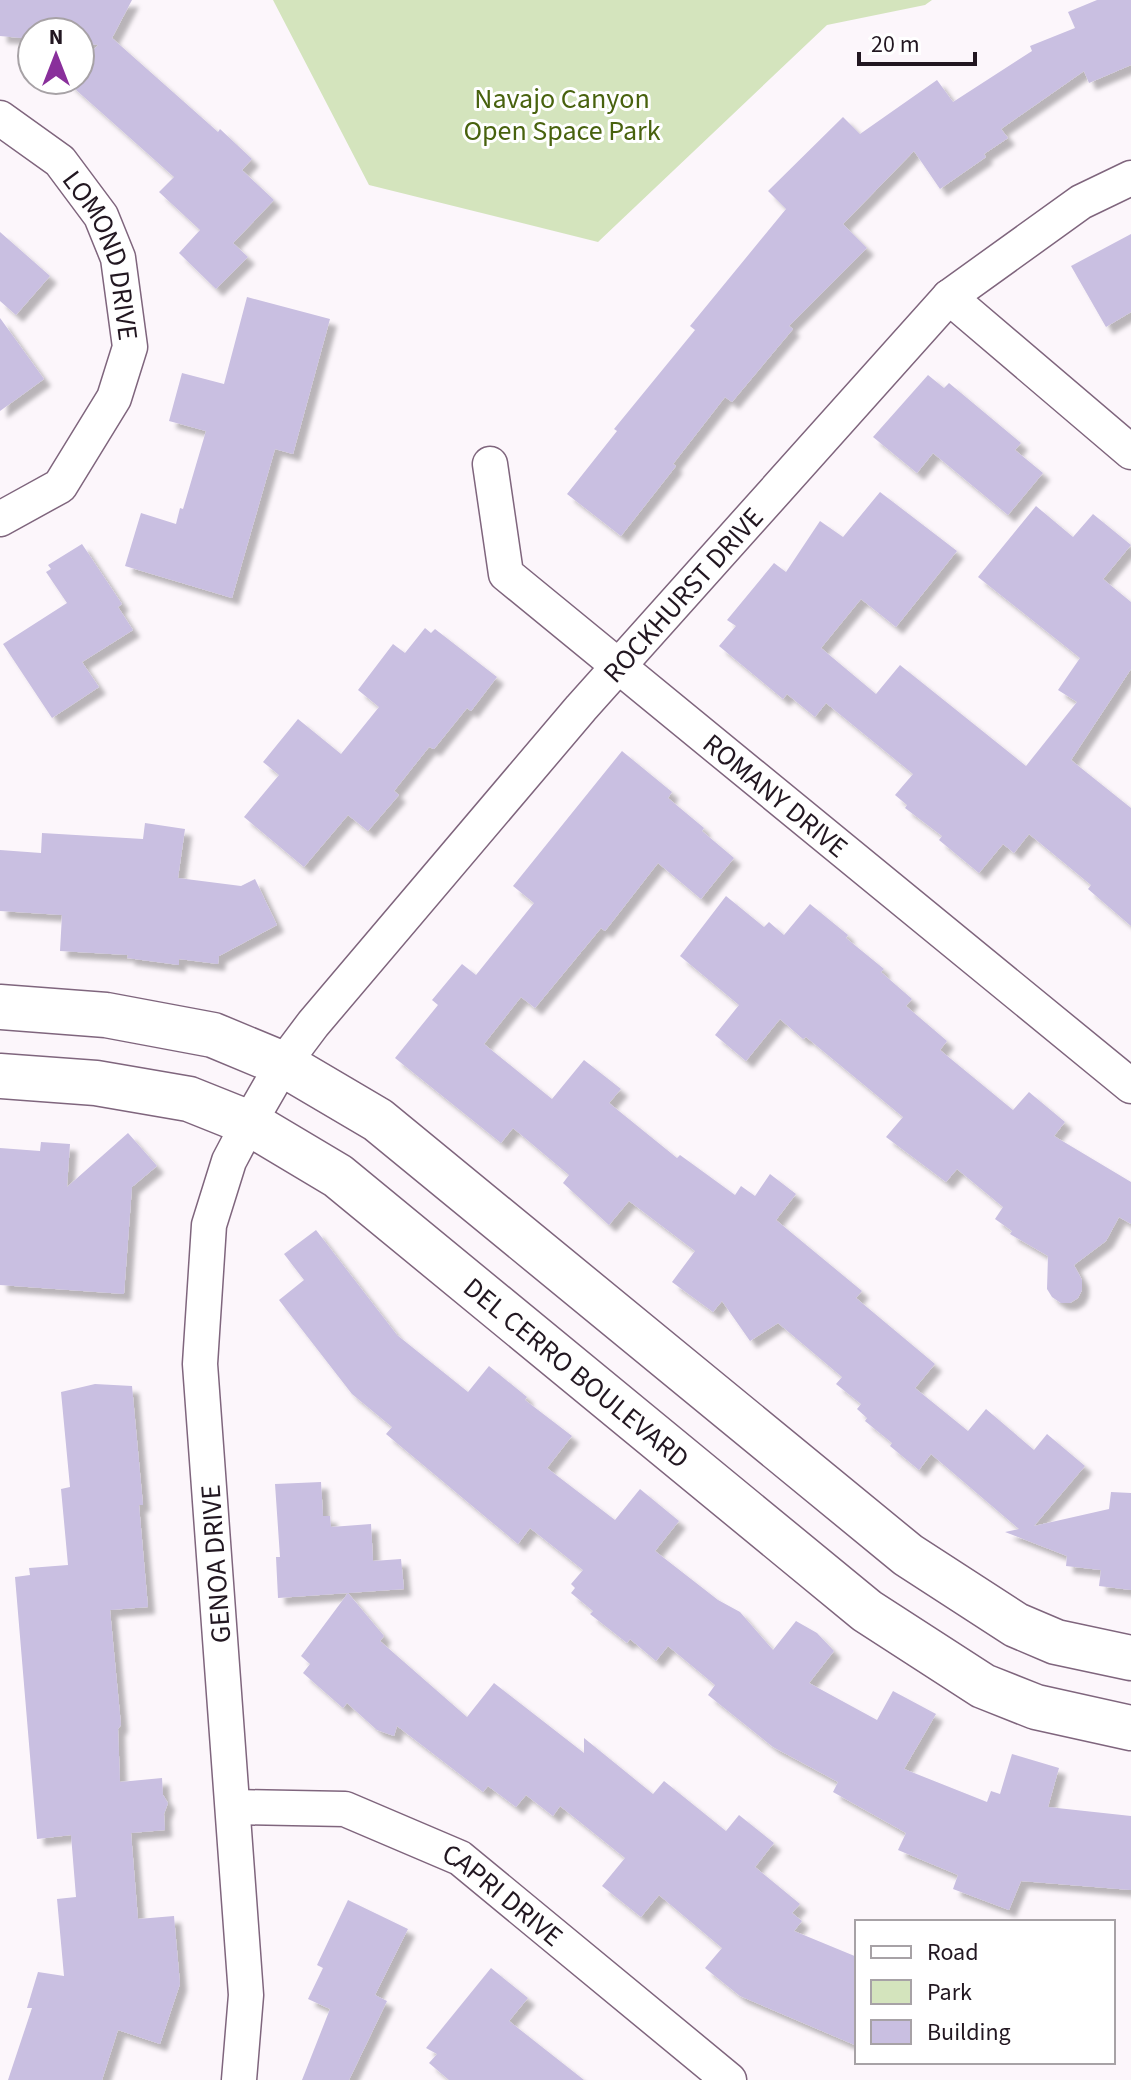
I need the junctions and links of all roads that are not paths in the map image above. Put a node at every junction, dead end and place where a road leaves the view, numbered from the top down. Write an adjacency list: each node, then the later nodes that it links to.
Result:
1 (0, 118): 6 (street, LOMOND DRIVE)
2 (1131, 178): 3 (street, ROCKHURST DRIVE)
3 (949, 297): 4 (street); 7 (street, ROCKHURST DRIVE)
4 (1131, 452)
5 (490, 464): 7 (street, ROMANY DRIVE)
6 (0, 519)
7 (618, 667): 9 (street, ROCKHURST DRIVE); 11 (street, ROMANY DRIVE)
8 (0, 1007): 9 (street)
9 (283, 1064): 12 (street, GENOA DRIVE); 13 (street)
10 (0, 1076): 12 (street, DEL CERRO BOULEVARD)
11 (1131, 1086)
12 (249, 1123): 14 (street, DEL CERRO BOULEVARD); 15 (street, GENOA DRIVE)
13 (1131, 1658)
14 (1131, 1728)
15 (234, 1807): 16 (street, GENOA DRIVE); 17 (street, CAPRI DRIVE)
16 (239, 2080)
17 (729, 2080)

